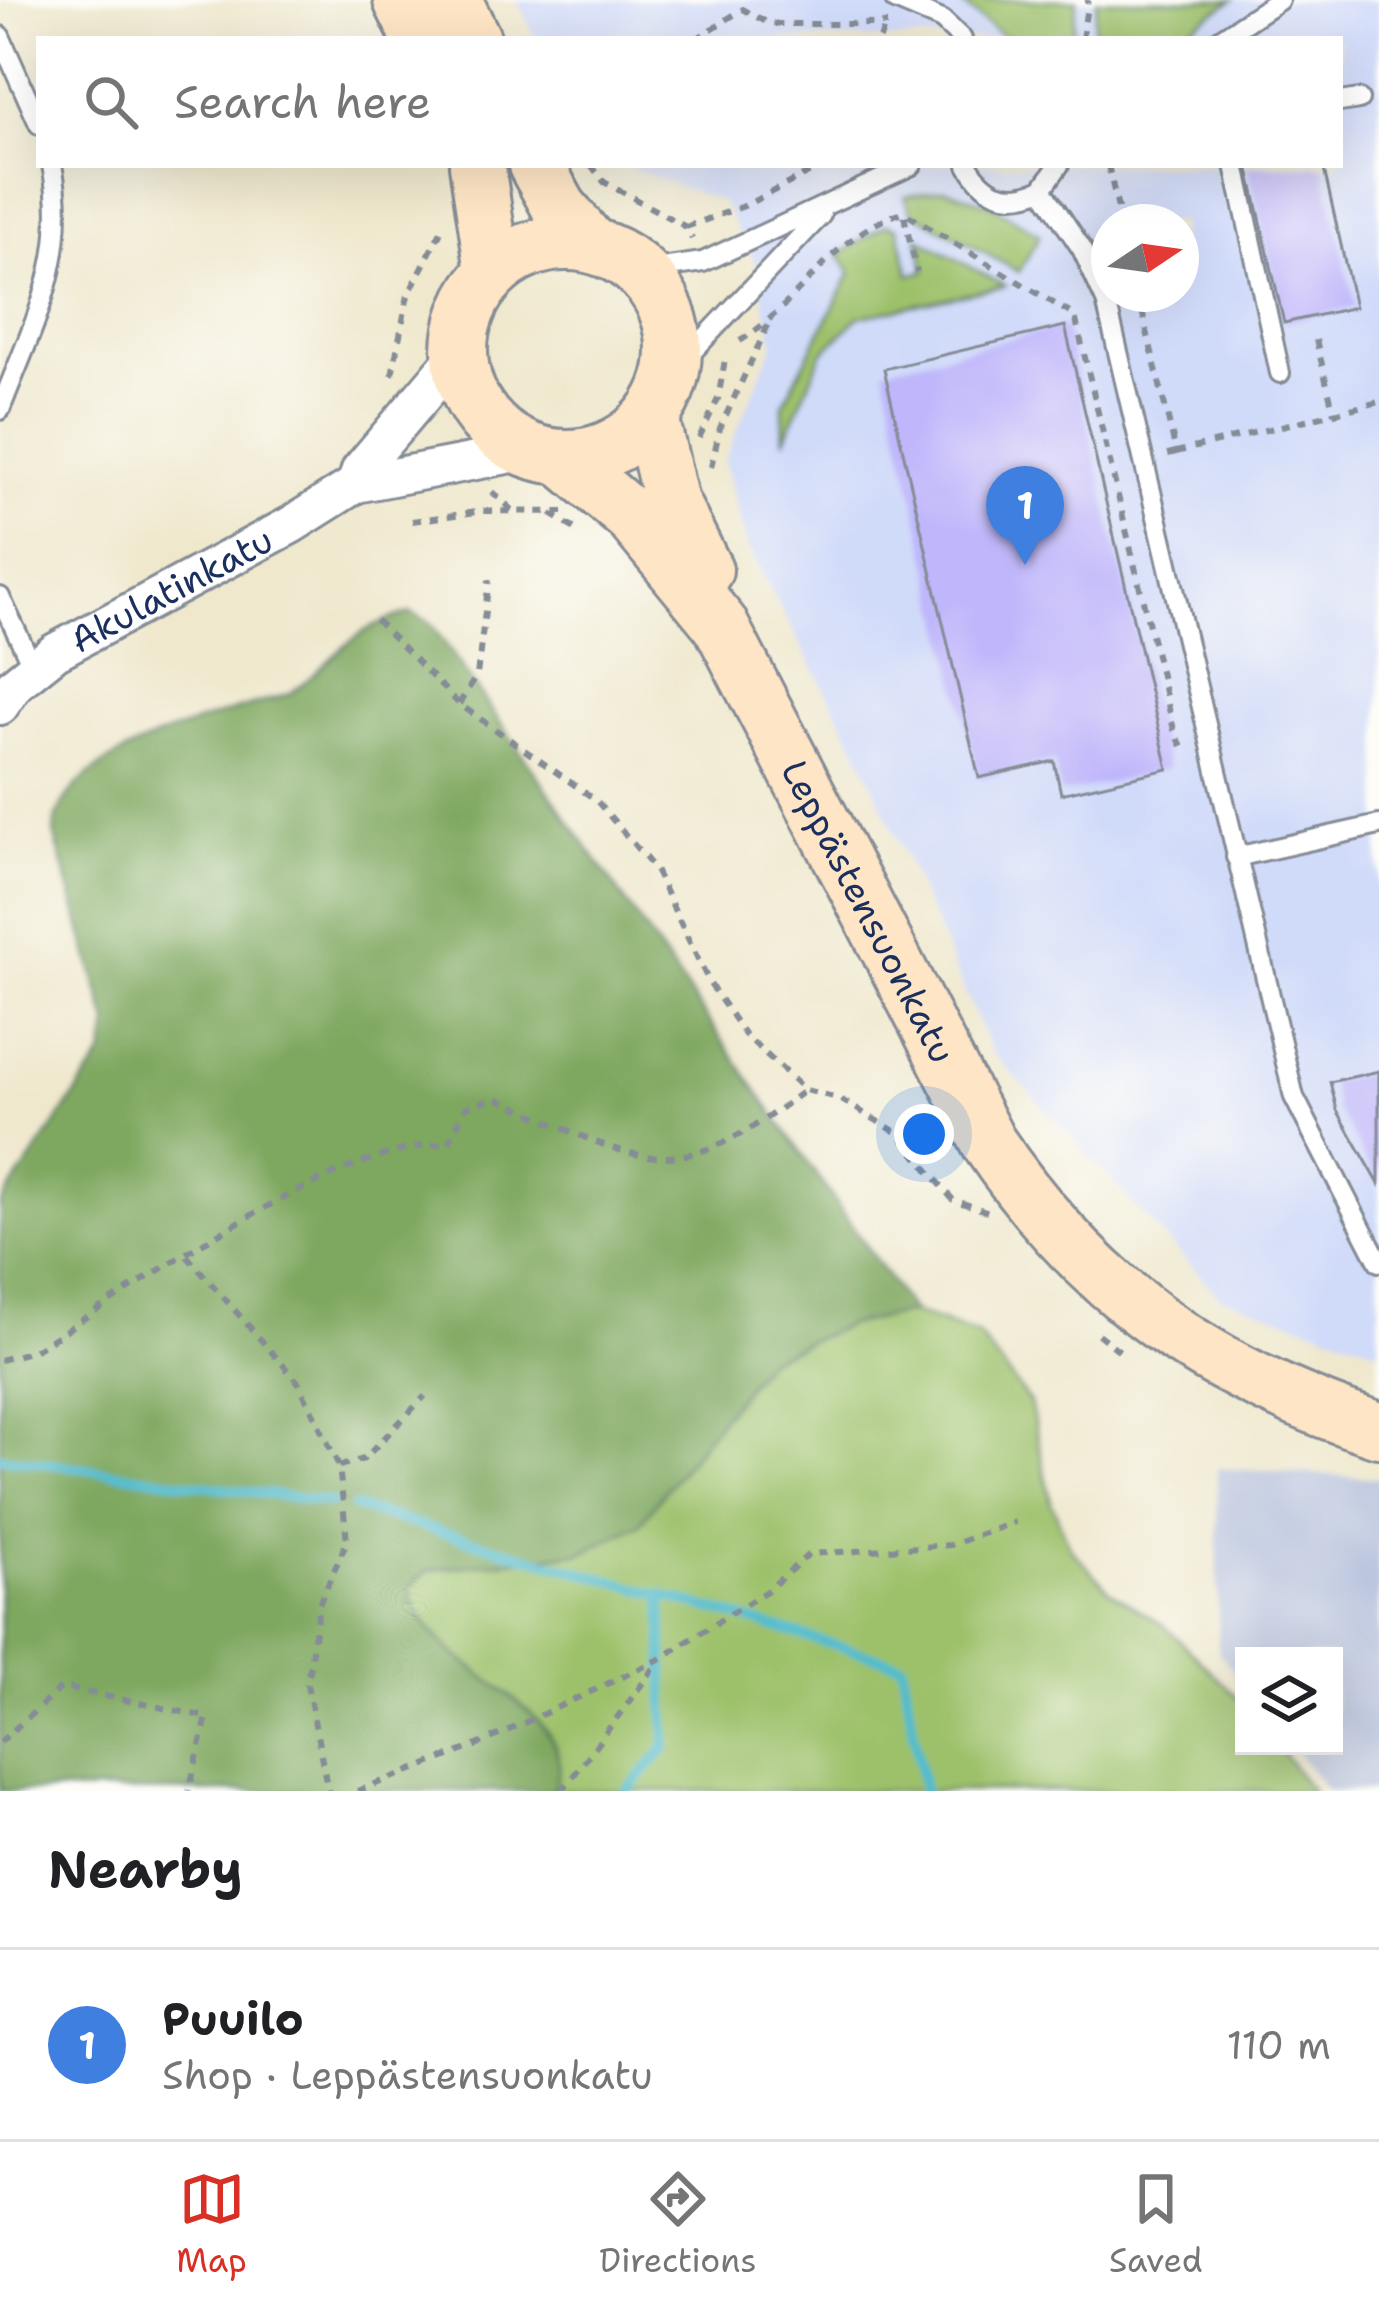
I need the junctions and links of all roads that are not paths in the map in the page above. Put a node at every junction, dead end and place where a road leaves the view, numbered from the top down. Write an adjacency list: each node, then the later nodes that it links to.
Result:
1 (400, 0): 6 (main road)
2 (454, 0): 7 (main road)
3 (1279, 0): 9 (lane)
4 (897, 1): 8 (lane)
5 (0, 36): 10 (lane)
6 (418, 36)
7 (472, 36)
8 (959, 36)
9 (1225, 36)
10 (36, 117)
11 (53, 168): 26 (lane)
12 (477, 168): 21 (main road)
13 (538, 168): 20 (main road)
14 (904, 168): 19 (lane)
15 (971, 168): 18 (lane)
16 (1057, 168): 18 (lane)
17 (1235, 168): 24 (lane)
18 (1042, 189): 34 (lane)
19 (828, 207): 22 (lane); 25 (lane)
20 (590, 244): 21 (main road); 22 (main road)
21 (493, 271): 23 (main road)
22 (640, 271): 25 (main road)
23 (459, 353): 27 (main road); 28 (street, Akulatinkatu)
24 (1280, 373)
25 (662, 394): 27 (main road); 30 (main road, Leppästensuonkatu)
26 (0, 410)
27 (544, 454): 28 (street, Akulatinkatu); 30 (main road, Leppästensuonkatu)
28 (356, 484): 31 (street, Akulatinkatu)
29 (0, 597): 31 (lane)
30 (720, 624): 36 (main road, Leppästensuonkatu)
31 (33, 667): 32 (street, Akulatinkatu)
32 (0, 706)
33 (1379, 825): 34 (lane)
34 (1236, 857): 35 (lane)
35 (1379, 1262)
36 (1379, 1430)

